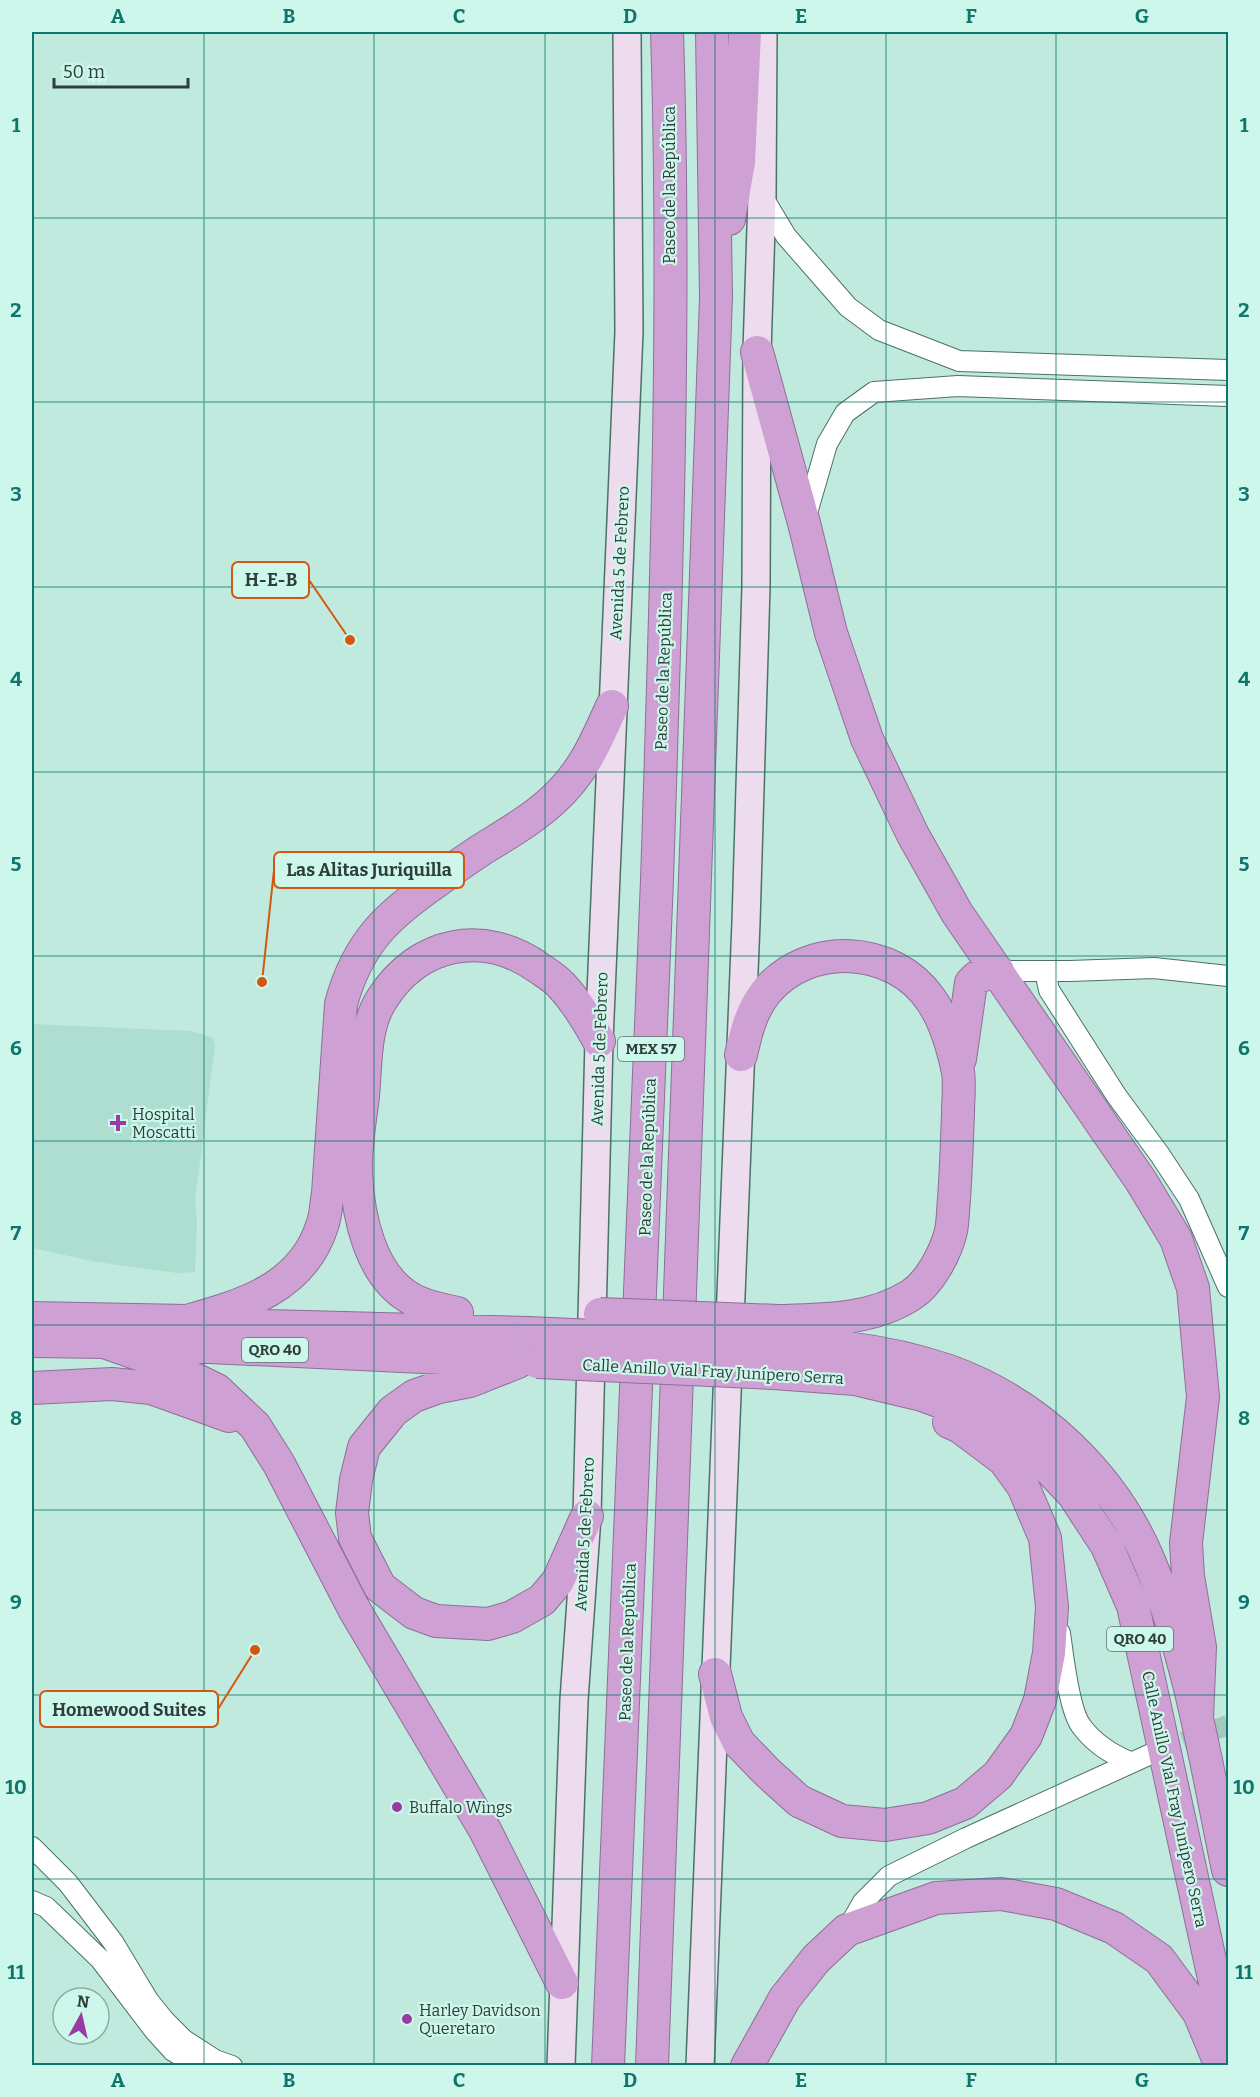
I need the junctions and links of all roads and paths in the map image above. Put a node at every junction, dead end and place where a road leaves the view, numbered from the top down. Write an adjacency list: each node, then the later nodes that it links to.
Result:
1 (627, 32): 12 (main road, Avenida 5 de Febrero)
2 (668, 32): 49 (highway, Paseo de la República / MEX 57)
3 (712, 32): 7 (highway, MEX 57)
4 (745, 32): 7 (highway)
5 (763, 32): 6 (main road)
6 (762, 196): 8 (main road); 9 (street)
7 (716, 297): 50 (highway, MEX 57)
8 (757, 352): 11 (highway); 17 (main road)
9 (1228, 370)
10 (1228, 396): 11 (street)
11 (804, 523): 13 (highway)
12 (612, 706): 16 (main road, Avenida 5 de Febrero); 24 (highway)
13 (998, 971): 14 (street); 18 (highway); 36 (highway)
14 (1045, 971): 15 (street); 19 (street)
15 (1228, 976)
16 (599, 1041): 21 (highway); 33 (main road, Avenida 5 de Febrero)
17 (741, 1055): 18 (highway); 35 (main road)
18 (958, 1073): 29 (highway)
19 (1228, 1287)
20 (32, 1311): 23 (main road)
21 (458, 1313): 25 (highway); 28 (highway)
22 (32, 1318): 23 (highway, Calle Anillo Vial Fray Junípero Serra / QRO 40)
23 (65, 1318): 24 (highway, Calle Anillo Vial Fray Junípero Serra / QRO 40)
24 (187, 1321): 25 (highway, Calle Anillo Vial Fray Junípero Serra / QRO 40)
25 (269, 1326): 28 (highway, Calle Anillo Vial Fray Junípero Serra / QRO 40)
26 (32, 1341): 27 (highway, Calle Anillo Vial Fray Junípero Serra / QRO 40)
27 (104, 1342): 28 (highway, Calle Anillo Vial Fray Junípero Serra / QRO 40); 32 (highway)
28 (529, 1342): 29 (highway, Calle Anillo Vial Fray Junípero Serra / QRO 40, bridge); 29 (highway, bridge); 33 (highway)
29 (776, 1346): 30 (highway, Calle Anillo Vial Fray Junípero Serra / QRO 40); 36 (highway, Calle Anillo Vial Fray Junípero Serra / QRO 40)
30 (855, 1379): 34 (highway); 45 (highway, Calle Anillo Vial Fray Junípero Serra / QRO 40)
31 (32, 1388): 32 (highway)
32 (255, 1426): 44 (highway)
33 (587, 1516): 44 (main road, Avenida 5 de Febrero)
34 (1045, 1538): 35 (highway); 38 (street)
35 (715, 1674): 51 (main road)
36 (1197, 1718): 40 (highway, Calle Anillo Vial Fray Junípero Serra / QRO 40)
37 (1153, 1753): 38 (street)
38 (1130, 1762): 43 (street)
39 (32, 1847): 41 (street)
40 (1228, 1870)
41 (68, 1883): 42 (street); 47 (street)
42 (39, 1904): 46 (street)
43 (847, 1930): 52 (highway); 53 (highway)
44 (562, 1983): 48 (main road, Avenida 5 de Febrero)
45 (1228, 2043)
46 (198, 2066)
47 (232, 2066)
48 (561, 2066)
49 (608, 2066)
50 (652, 2066)
51 (700, 2066)
52 (747, 2066)
53 (1221, 2066)

